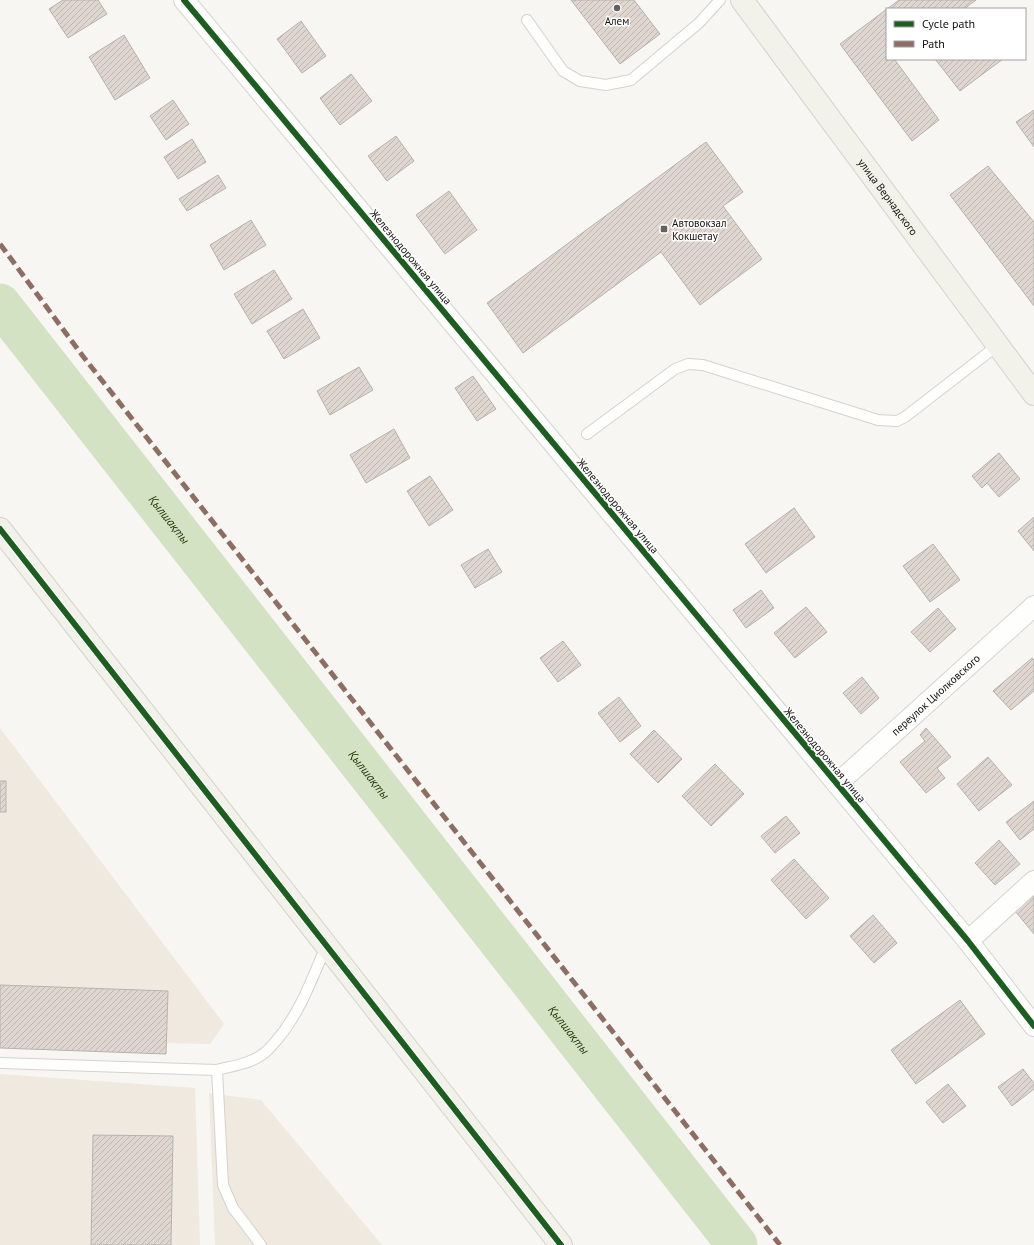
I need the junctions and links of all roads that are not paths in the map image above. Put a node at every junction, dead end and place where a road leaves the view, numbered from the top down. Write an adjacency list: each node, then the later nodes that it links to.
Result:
1 (184, 0): 10 (street, Железнодорожная улица)
2 (720, 0): 4 (lane)
3 (742, 0): 5 (street, улица Вернадского)
4 (527, 20)
5 (998, 345): 6 (street, улица Вернадского); 7 (lane)
6 (1034, 394)
7 (587, 434)
8 (0, 529): 13 (street)
9 (1034, 606): 10 (street, переулок Циолковского)
10 (836, 784): 12 (street, Железнодорожная улица)
11 (1034, 882): 12 (street)
12 (968, 941): 14 (street, Железнодорожная улица)
13 (326, 946): 16 (lane); 18 (street)
14 (1034, 1026)
15 (0, 1062): 16 (lane)
16 (217, 1070): 17 (lane)
17 (261, 1245)
18 (561, 1245)

